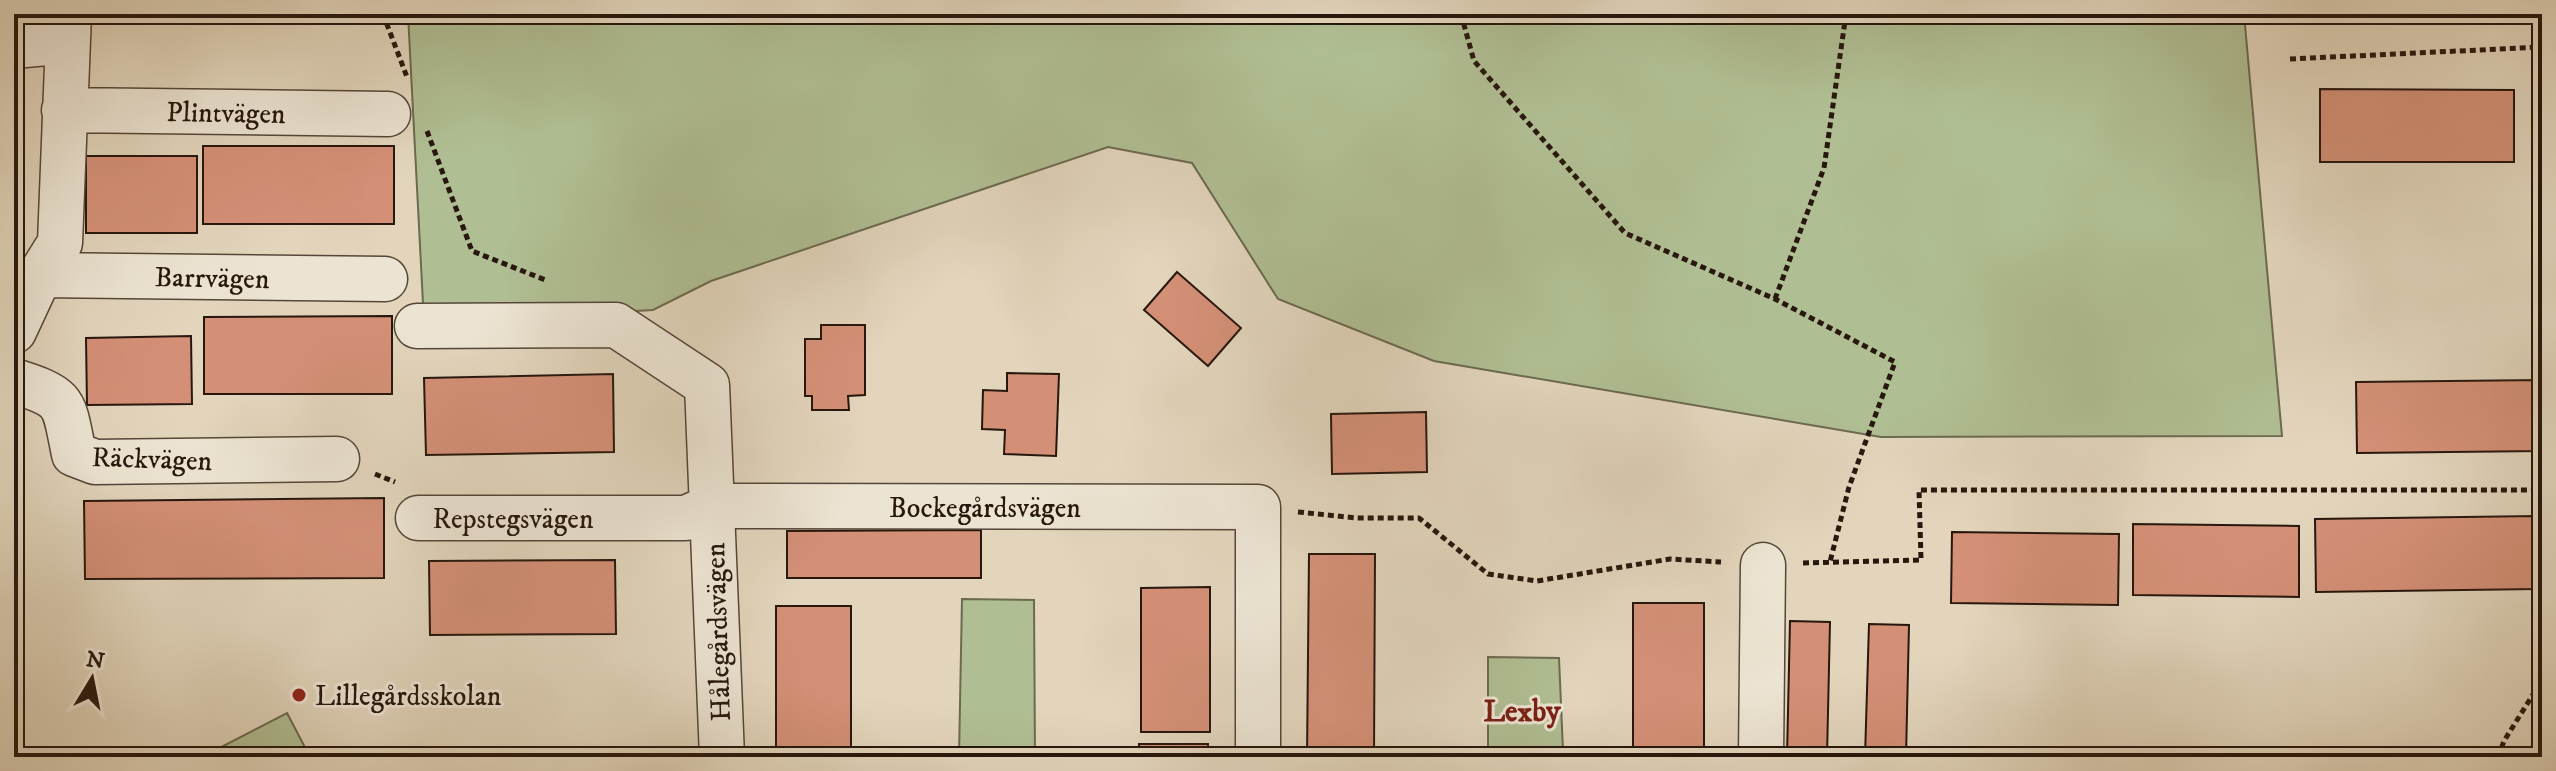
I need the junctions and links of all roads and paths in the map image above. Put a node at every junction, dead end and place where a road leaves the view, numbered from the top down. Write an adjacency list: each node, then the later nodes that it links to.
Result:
1 (383, 14): 8 (path)
2 (1461, 14): 14 (path)
3 (1846, 14): 14 (path)
4 (68, 28): 5 (street); 9 (street)
5 (14, 46)
6 (2539, 47): 7 (path); 10 (path)
7 (2290, 59)
8 (408, 109): 9 (street, Plintvägen); 13 (path)
9 (64, 110): 11 (street)
10 (2542, 141)
11 (40, 275): 12 (street, Barrvägen); 16 (street)
12 (385, 279)
13 (555, 283)
14 (1775, 299): 23 (path)
15 (417, 326): 20 (street, Hålegårdsvägen)
16 (14, 331)
17 (14, 381): 18 (street, Räckvägen)
18 (337, 459): 22 (path, Repstegsvägen)
19 (2542, 490): 23 (path)
20 (713, 506): 21 (street, Bockegårdsvägen); 22 (street, Repstegsvägen); 26 (street, Hålegårdsvägen)
21 (1258, 507): 24 (path); 27 (street)
22 (418, 518)
23 (1830, 562): 24 (path)
24 (1763, 565): 28 (street)
25 (2542, 680): 29 (path)
26 (722, 757)
27 (1258, 757)
28 (1761, 757)
29 (2498, 757)

